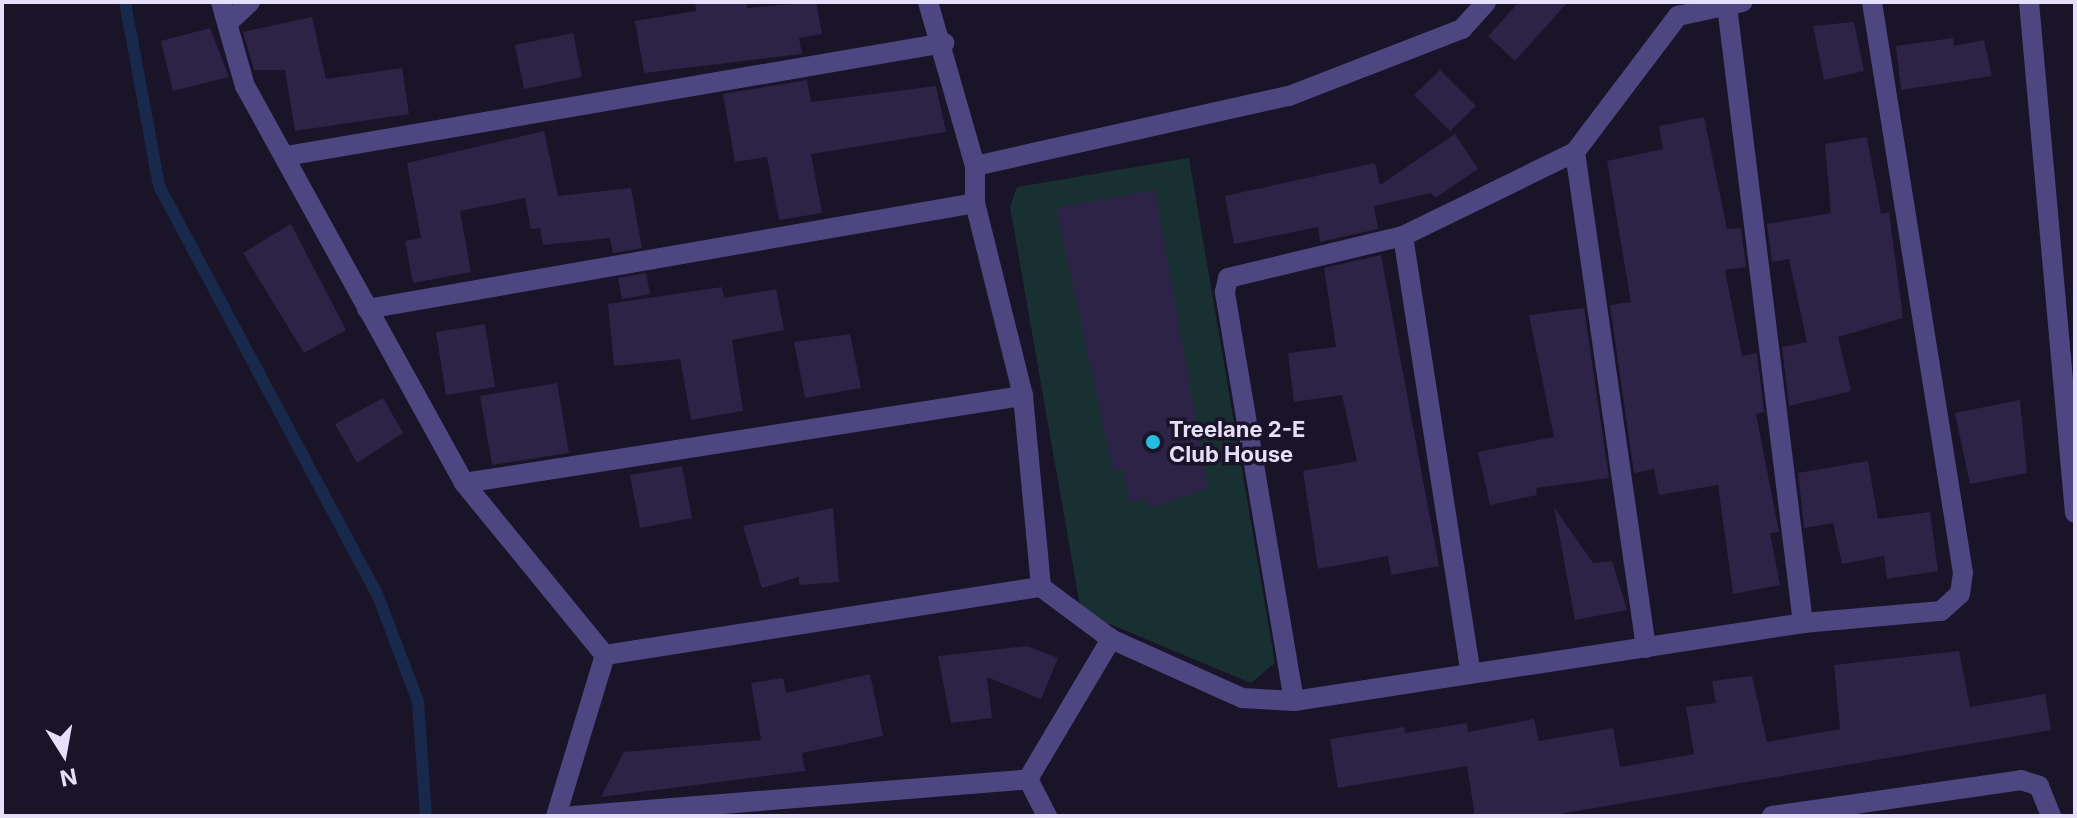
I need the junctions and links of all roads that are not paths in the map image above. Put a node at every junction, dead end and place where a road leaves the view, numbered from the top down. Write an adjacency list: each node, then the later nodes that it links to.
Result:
1 (250, 2): 7 (street)
2 (928, 2): 8 (street)
3 (1486, 2): 11 (street)
4 (1872, 2): 19 (street)
5 (2029, 2): 17 (street)
6 (1734, 4): 9 (street); 19 (street)
7 (226, 11): 10 (street)
8 (944, 43): 10 (street); 11 (street)
9 (1575, 152): 13 (street); 21 (street)
10 (286, 156): 14 (street)
11 (975, 166): 12 (street)
12 (975, 203): 14 (street); 15 (street)
13 (1403, 236): 23 (street); 24 (street)
14 (367, 309): 16 (street)
15 (1023, 396): 16 (street); 18 (street)
16 (464, 483): 22 (street)
17 (2075, 513)
18 (1041, 587): 20 (street); 22 (street)
19 (1803, 623): 21 (street)
20 (1111, 639): 24 (street); 25 (street)
21 (1646, 648): 23 (street)
22 (605, 655): 29 (street)
23 (1471, 674): 24 (street)
24 (1294, 701)
25 (1028, 779): 26 (street); 31 (street)
26 (831, 806): 28 (street)
27 (1893, 806): 32 (street); 33 (street)
28 (665, 814): 30 (street)
29 (556, 816)
30 (573, 816)
31 (1047, 816)
32 (1772, 816)
33 (2051, 816)

